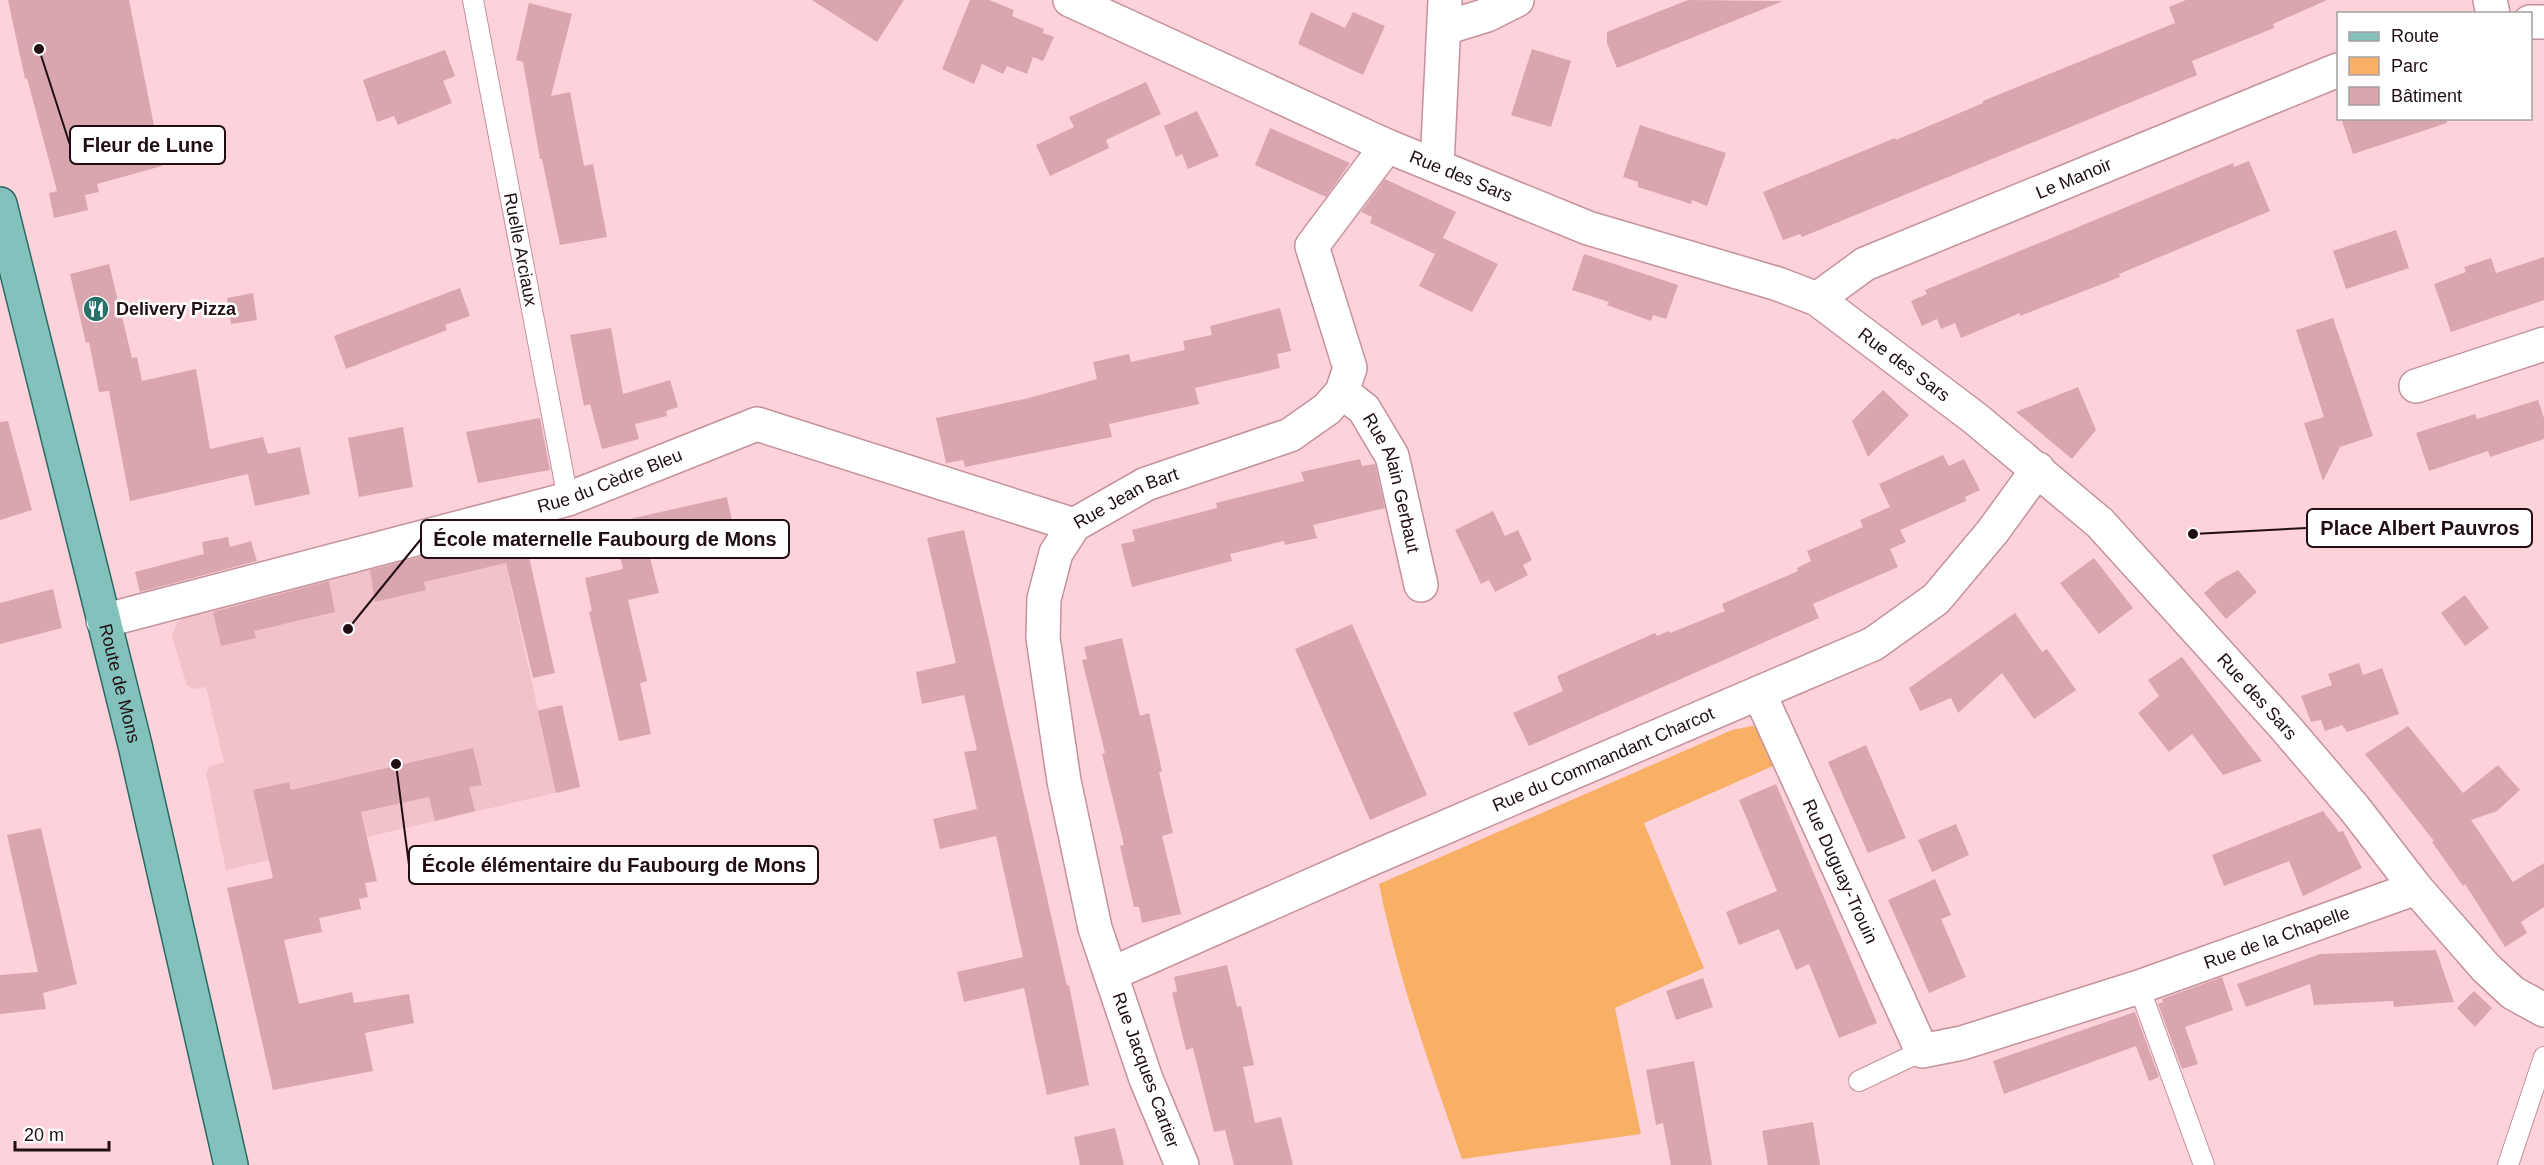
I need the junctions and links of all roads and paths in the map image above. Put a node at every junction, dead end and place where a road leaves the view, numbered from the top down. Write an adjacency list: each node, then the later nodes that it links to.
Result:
1 (473, 0): 14 (lane, Ruelle Arciaux)
2 (1070, 0): 6 (street, Rue des Sars)
3 (1517, 0): 4 (street)
4 (1445, 14): 7 (street)
5 (2337, 70): 9 (street, Le Manoir)
6 (1387, 146): 7 (street, Rue des Sars); 12 (street)
7 (1437, 166): 9 (street, Rue des Sars)
8 (0, 204): 17 (main road, Route de Mons)
9 (1816, 298): 13 (street, Rue des Sars)
10 (2544, 344): 11 (street)
11 (2416, 386)
12 (1342, 392): 15 (street, Rue Jean Bart); 16 (street, Rue Alain Gerbaut)
13 (2038, 469): 18 (street, Rue du Commandant Charcot); 19 (street, Rue des Sars)
14 (568, 499): 15 (street, Rue du Cèdre Bleu); 17 (street, Rue du Cèdre Bleu)
15 (1074, 525): 20 (street, Rue Jean Bart)
16 (1421, 585)
17 (103, 621): 26 (main road, Route de Mons)
18 (1759, 693): 20 (street, Rue du Commandant Charcot); 23 (street, Rue Duguay-Trouin)
19 (2416, 888): 21 (street, Rue de la Chapelle); 22 (street, Rue des Sars)
20 (1111, 974): 27 (street, Rue Jacques Cartier)
21 (2139, 987): 23 (street, Rue de la Chapelle); 28 (lane)
22 (2544, 1010)
23 (1922, 1051): 25 (lane)
24 (2544, 1058): 29 (lane)
25 (1859, 1081)
26 (231, 1165)
27 (1182, 1165)
28 (2204, 1165)
29 (2508, 1165)

